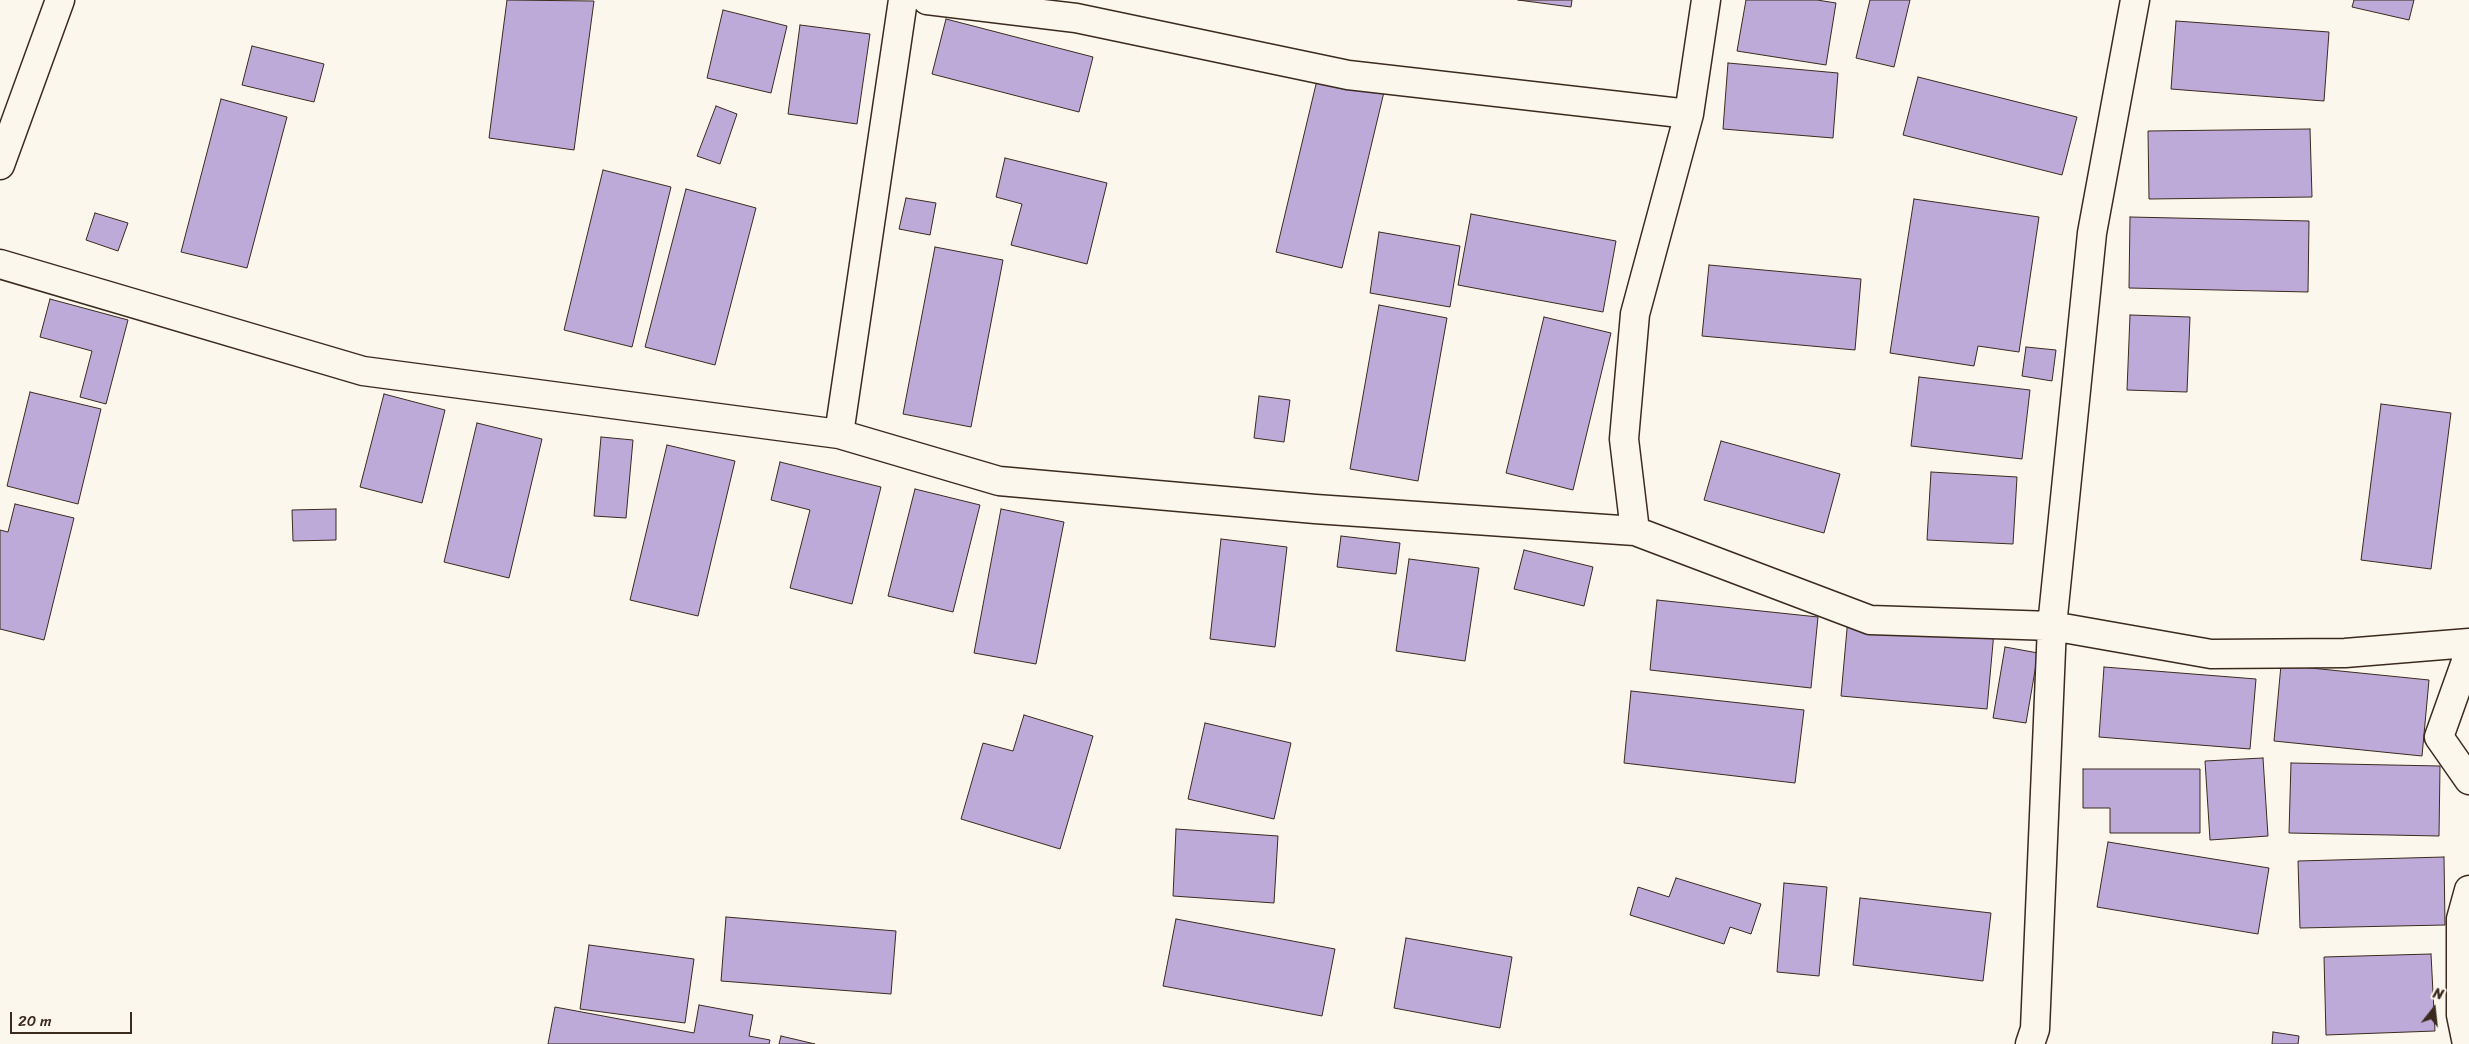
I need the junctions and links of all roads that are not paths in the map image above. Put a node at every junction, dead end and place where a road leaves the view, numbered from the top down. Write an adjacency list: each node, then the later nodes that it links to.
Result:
1 (60, 0): 7 (street)
2 (903, 0): 9 (street)
3 (927, 0): 6 (street)
4 (1706, 0): 6 (street)
5 (2135, 0): 11 (street)
6 (1689, 114): 10 (street)
7 (0, 165)
8 (0, 264): 9 (street)
9 (839, 434): 10 (street)
10 (1635, 531): 11 (street)
11 (2052, 626): 12 (street); 16 (street)
12 (2469, 643)
13 (2469, 653): 14 (street)
14 (2469, 780)
15 (2469, 890): 17 (street)
16 (2030, 1044)
17 (2467, 1044)

